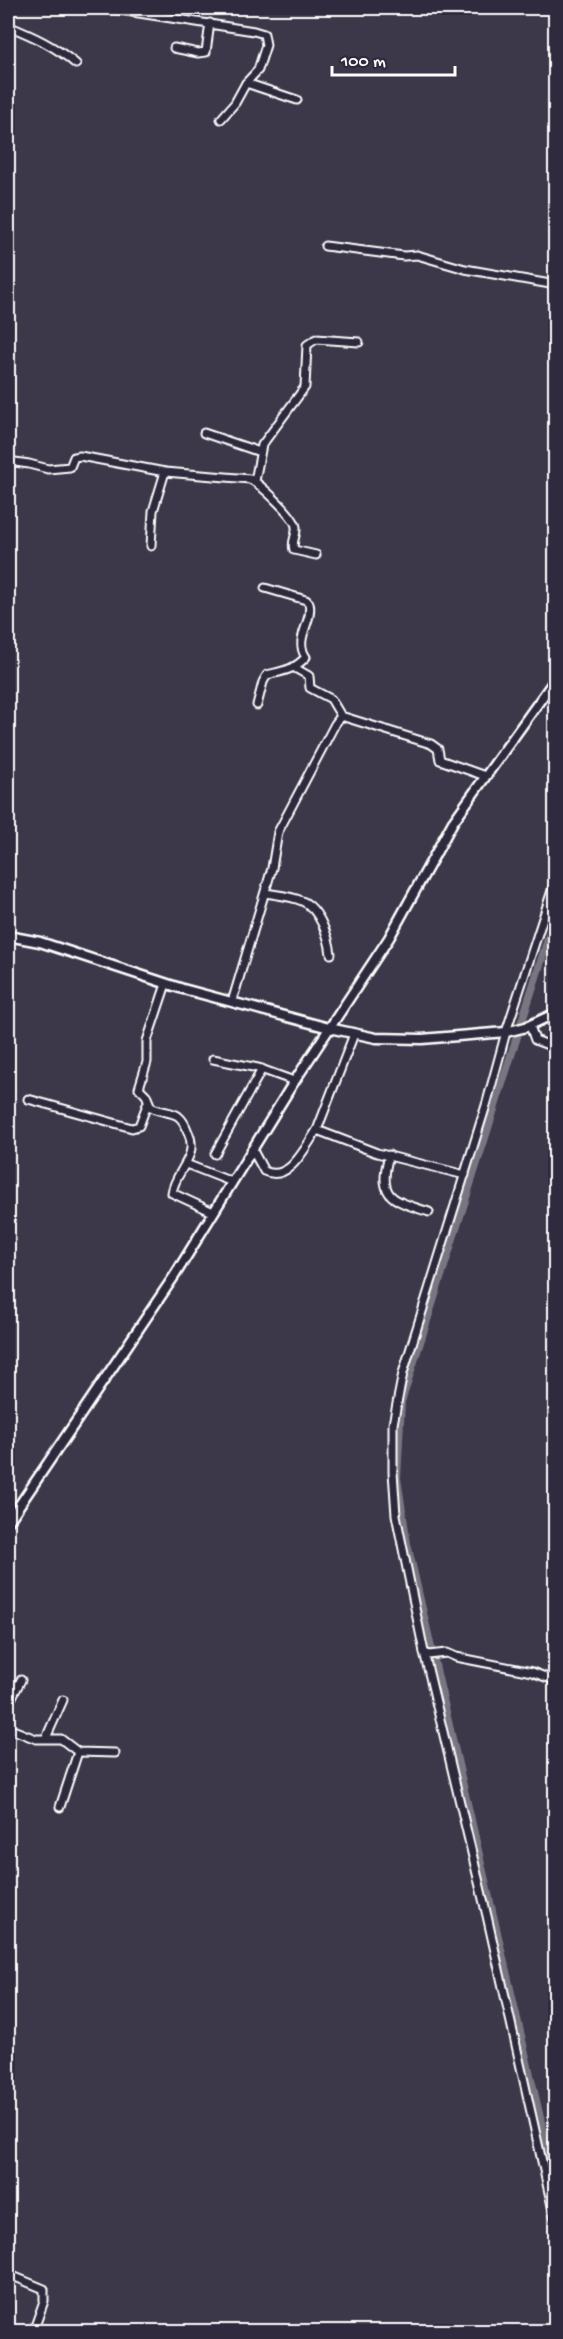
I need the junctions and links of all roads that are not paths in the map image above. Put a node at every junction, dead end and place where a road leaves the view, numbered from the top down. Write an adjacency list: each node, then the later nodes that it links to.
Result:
1 (107, 8): 2 (street)
2 (210, 24): 4 (street); 6 (street)
3 (8, 26): 5 (street)
4 (174, 48)
5 (76, 64)
6 (246, 83): 7 (street); 8 (street)
7 (297, 100)
8 (221, 119)
9 (325, 246): 10 (street)
10 (555, 285)
11 (359, 342): 13 (street)
12 (204, 433): 13 (street)
13 (260, 452): 16 (street)
14 (8, 461): 15 (street)
15 (165, 472): 16 (street); 17 (street)
16 (255, 481): 18 (street)
17 (151, 546)
18 (316, 555)
19 (265, 588): 20 (street)
20 (292, 667): 22 (street); 23 (street)
21 (555, 678): 24 (street)
22 (257, 705)
23 (341, 716): 24 (street); 26 (street)
24 (485, 776): 33 (street)
25 (555, 878): 34 (street)
26 (265, 892): 28 (street); 30 (street)
27 (8, 936): 29 (street)
28 (331, 954)
29 (166, 984): 30 (street); 41 (street)
30 (232, 1002): 33 (street)
31 (555, 1013): 32 (street)
32 (528, 1026): 34 (street); 36 (street)
33 (329, 1028): 35 (street); 39 (street)
34 (509, 1030): 35 (street); 47 (street)
35 (354, 1034): 42 (street)
36 (555, 1048)
37 (213, 1059): 38 (street)
38 (262, 1069): 39 (street); 44 (street)
39 (294, 1081): 43 (street)
40 (28, 1099): 41 (street)
41 (148, 1102): 46 (street)
42 (317, 1130): 43 (street); 45 (street)
43 (252, 1149): 48 (street)
44 (215, 1154)
45 (390, 1155): 47 (street); 50 (street)
46 (186, 1164): 48 (street); 49 (street)
47 (465, 1175): 52 (street)
48 (232, 1182): 49 (street)
49 (213, 1212): 51 (street)
50 (429, 1212)
51 (8, 1522)
52 (426, 1653): 54 (street); 62 (street)
53 (21, 1680): 56 (street)
54 (555, 1681)
55 (63, 1700): 58 (street)
56 (8, 1701)
57 (8, 1728): 58 (street)
58 (46, 1738): 59 (street)
59 (78, 1752): 60 (street); 61 (street)
60 (115, 1753)
61 (60, 1807)
62 (555, 2224)
63 (8, 2274): 64 (street)
64 (33, 2331)

